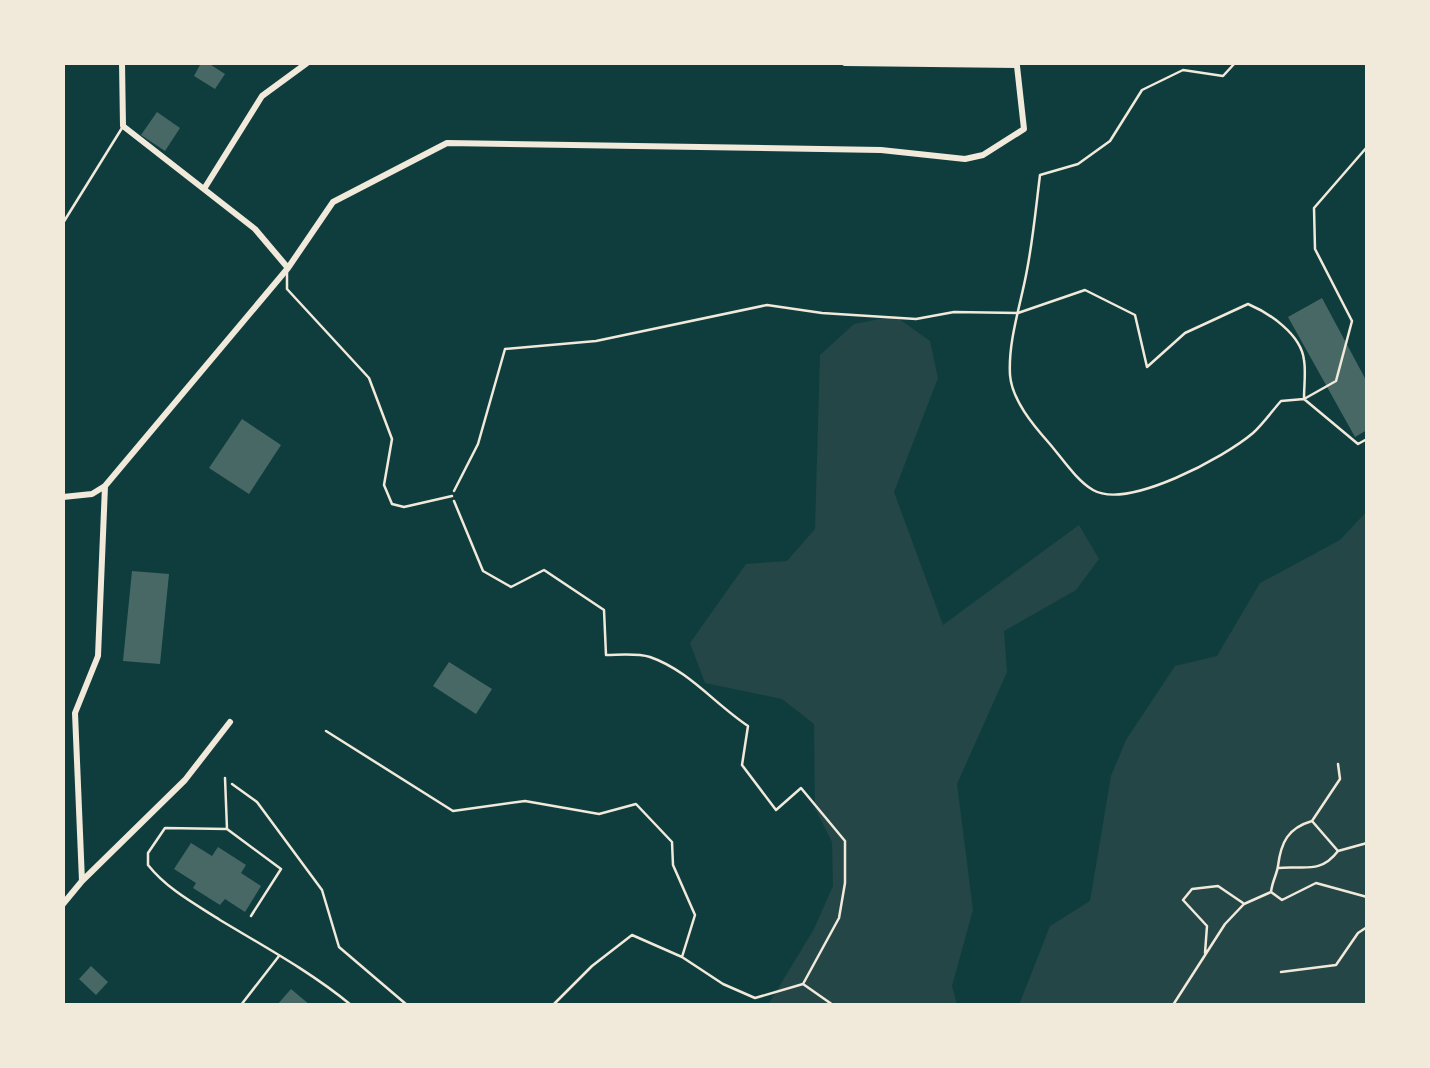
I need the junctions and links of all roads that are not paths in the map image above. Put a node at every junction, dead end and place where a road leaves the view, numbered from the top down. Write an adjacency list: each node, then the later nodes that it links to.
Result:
1 (122, 63): 5 (street)
2 (307, 63): 6 (street)
3 (845, 63): 4 (street)
4 (1017, 64): 8 (street)
5 (123, 125): 6 (street); 7 (lane)
6 (204, 189): 8 (street)
7 (63, 223)
8 (288, 268): 9 (street); 10 (lane)
9 (105, 486): 11 (street); 15 (street)
10 (452, 496)
11 (63, 498)
12 (230, 722): 15 (street)
13 (225, 778): 14 (lane)
14 (228, 829): 17 (lane); 18 (lane)
15 (82, 881): 16 (street)
16 (63, 904)
17 (251, 916)
18 (279, 956): 19 (lane); 20 (lane)
19 (241, 1005)
20 (351, 1005)

